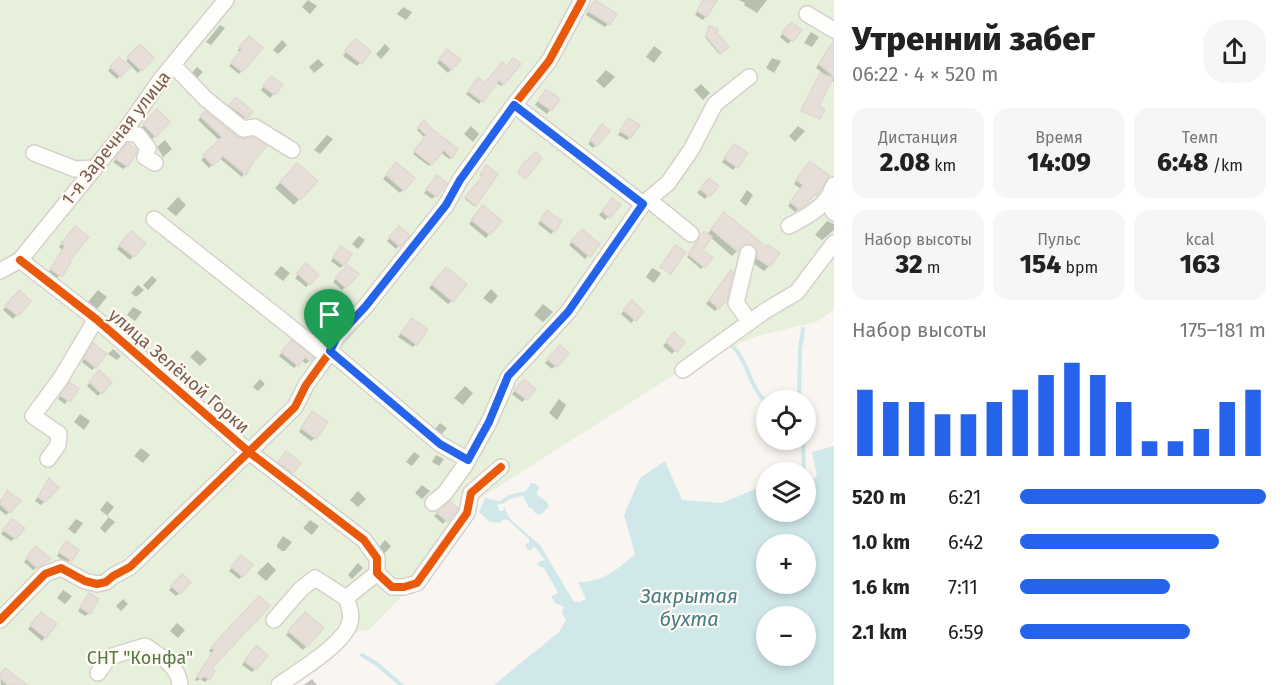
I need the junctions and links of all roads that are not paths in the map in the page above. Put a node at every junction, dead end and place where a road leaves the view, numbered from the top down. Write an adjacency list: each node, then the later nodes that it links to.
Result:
1 (226, 0): 5 (street, 1-я Заречная улица)
2 (582, 0): 7 (street)
3 (807, 14): 4 (street)
4 (834, 30)
5 (173, 65): 8 (street, 1-я Заречная улица); 9 (street)
6 (749, 77): 14 (street)
7 (514, 105): 14 (street); 25 (street)
8 (124, 132): 11 (street); 12 (street, 1-я Заречная улица)
9 (292, 150)
10 (34, 153): 12 (street)
11 (155, 163)
12 (94, 168): 21 (street, 1-я Заречная улица)
13 (831, 190): 15 (street); 17 (street)
14 (646, 202): 18 (street); 29 (street)
15 (834, 213)
16 (154, 219): 25 (street)
17 (789, 226)
18 (691, 234)
19 (834, 243): 24 (street)
20 (748, 253): 24 (street)
21 (20, 260): 22 (street, 1-я Заречная улица); 23 (street, улица Зелёной Горки)
22 (0, 271)
23 (96, 319): 27 (street, улица Зелёной Горки); 28 (street)
24 (749, 321): 26 (street)
25 (328, 353): 27 (street); 29 (street)
26 (683, 370)
27 (249, 452): 32 (street, улица Зелёной Горки); 34 (street)
28 (48, 459)
29 (468, 460): 31 (street)
30 (501, 467): 32 (street)
31 (433, 502)
32 (377, 573): 33 (street)
33 (346, 598): 35 (street); 38 (street)
34 (0, 620)
35 (274, 620)
36 (98, 673): 37 (street)
37 (180, 685)
38 (279, 685)

